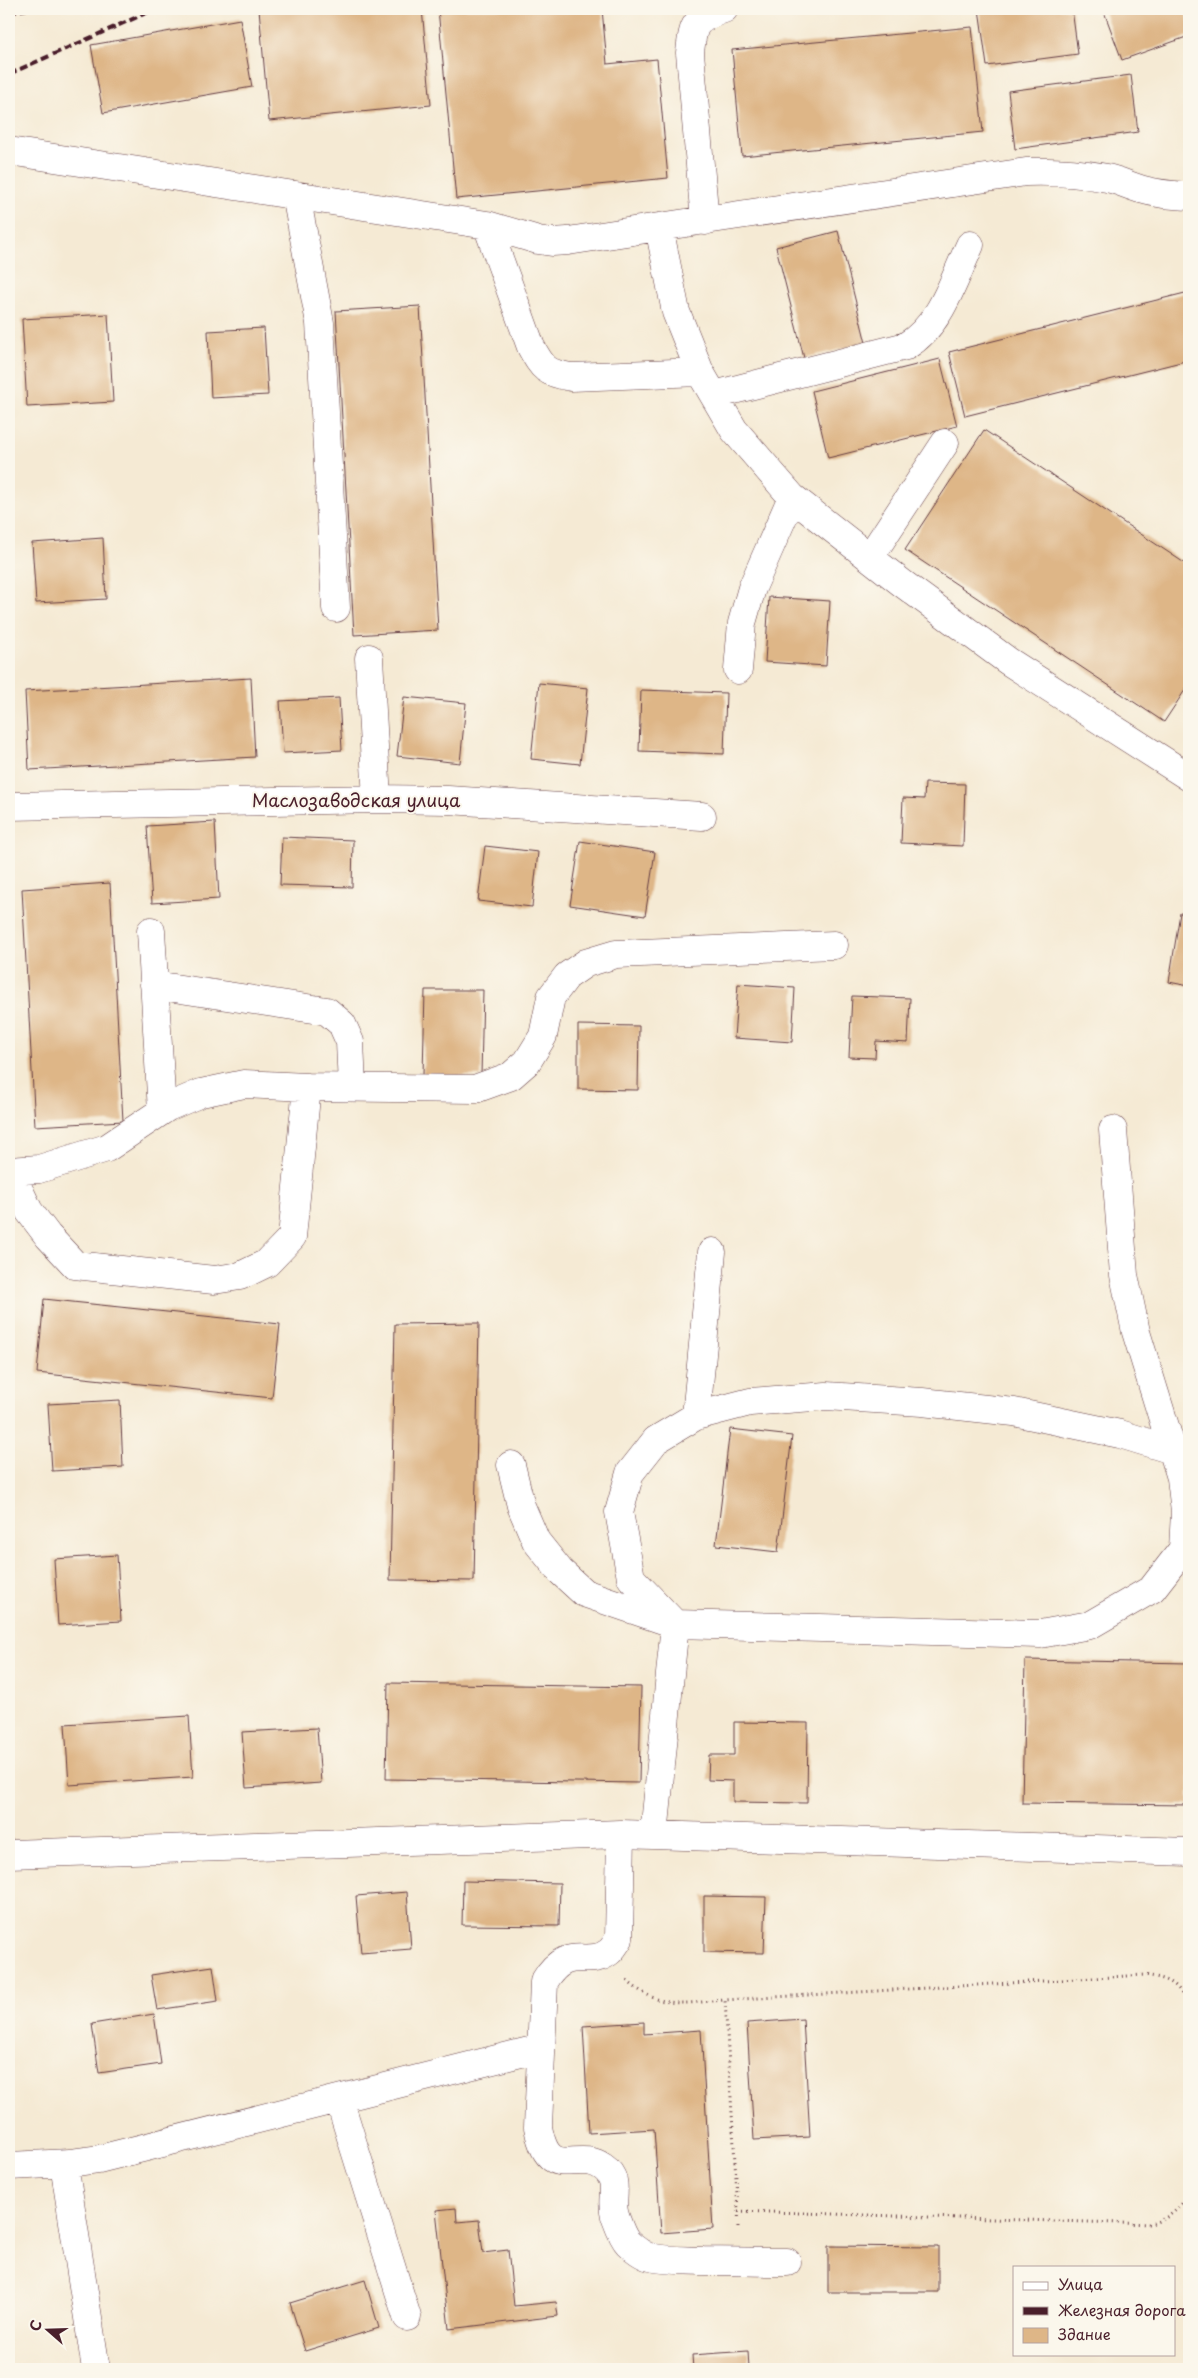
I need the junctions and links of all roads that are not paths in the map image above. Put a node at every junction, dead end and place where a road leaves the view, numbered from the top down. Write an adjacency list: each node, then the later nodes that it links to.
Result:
1 (724, 9): 5 (street)
2 (9, 151): 3 (street)
3 (296, 195): 6 (street); 14 (street)
4 (1189, 196): 5 (street)
5 (705, 221): 7 (street)
6 (487, 225): 7 (street); 9 (street)
7 (659, 228): 9 (street)
8 (970, 245): 10 (street)
9 (700, 372): 10 (street)
10 (714, 395): 12 (street)
11 (945, 443): 13 (street)
12 (792, 497): 13 (street); 16 (street)
13 (870, 557): 17 (street)
14 (336, 608)
15 (369, 658): 18 (street)
16 (738, 670)
17 (1189, 777)
18 (377, 799): 19 (street, Маслозаводская улица); 20 (street, Маслозаводская улица)
19 (9, 806)
20 (702, 816)
21 (151, 931): 23 (street)
22 (834, 945): 25 (street)
23 (154, 986): 25 (street); 26 (street)
24 (308, 1087): 25 (street); 26 (street); 28 (street)
25 (352, 1087)
26 (162, 1111): 28 (street)
27 (1113, 1130): 31 (street)
28 (10, 1171)
29 (712, 1252): 30 (street)
30 (696, 1416): 31 (street); 33 (street)
31 (1172, 1450): 33 (street)
32 (511, 1465): 33 (street)
33 (675, 1624): 35 (street)
34 (621, 1834): 35 (street); 37 (street); 38 (street)
35 (654, 1835): 36 (street)
36 (1189, 1852)
37 (9, 1854)
38 (541, 2048): 39 (street); 42 (street)
39 (339, 2099): 40 (street); 43 (street)
40 (64, 2164): 41 (street); 44 (street)
41 (9, 2166)
42 (787, 2262)
43 (408, 2317)
44 (96, 2369)

